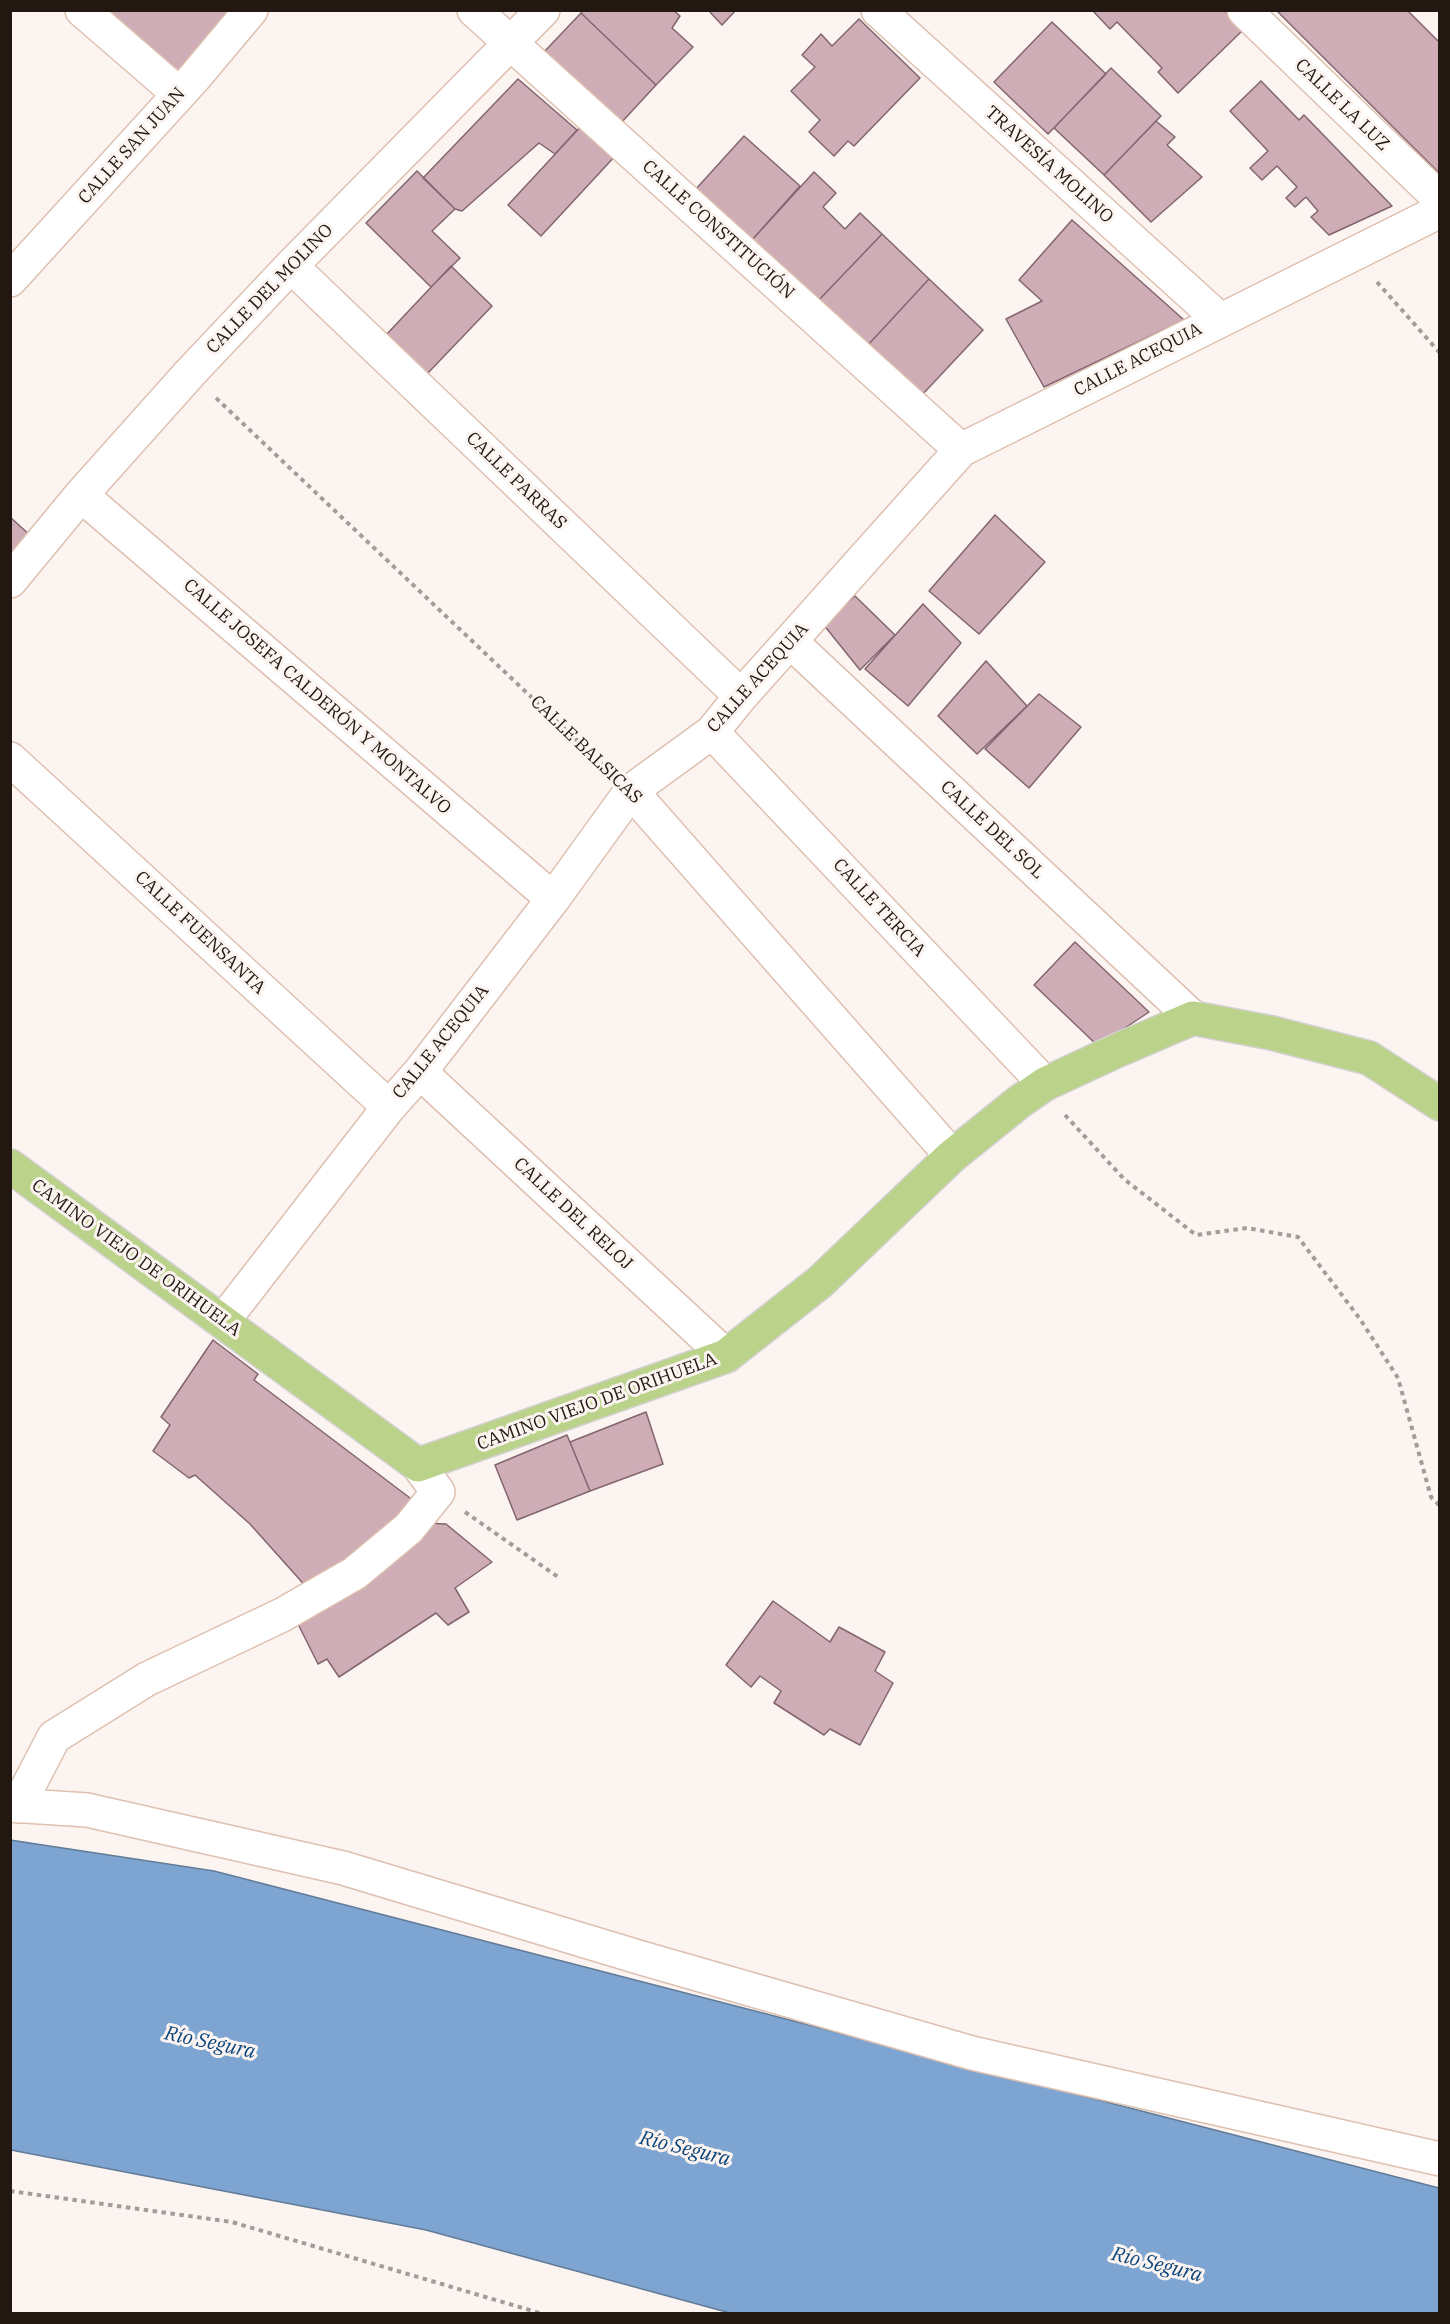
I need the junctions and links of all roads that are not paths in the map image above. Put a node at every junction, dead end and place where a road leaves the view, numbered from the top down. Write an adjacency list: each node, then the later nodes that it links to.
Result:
1 (82, 10): 8 (street)
2 (251, 10): 8 (street, CALLE SAN JUAN)
3 (474, 10): 7 (street, CALLE CONSTITUCIÓN)
4 (543, 10): 7 (street, CALLE DEL MOLINO)
5 (878, 10): 13 (street, TRAVESÍA MOLINO)
6 (1244, 10): 9 (street, CALLE LA LUZ)
7 (510, 42): 11 (street, CALLE DEL MOLINO); 14 (street, CALLE CONSTITUCIÓN)
8 (179, 94): 12 (street, CALLE SAN JUAN)
9 (1440, 199)
10 (1440, 211): 13 (street, CALLE ACEQUIA)
11 (291, 266): 15 (street, CALLE DEL MOLINO); 18 (street, CALLE PARRAS)
12 (10, 280)
13 (1219, 319): 14 (street, CALLE ACEQUIA)
14 (961, 450): 17 (street, CALLE ACEQUIA)
15 (81, 495): 16 (street, CALLE DEL MOLINO); 22 (street, CALLE JOSEFA CALDERÓN Y MONTALVO)
16 (10, 581)
17 (791, 642): 18 (street, CALLE ACEQUIA); 23 (street, CALLE DEL SOL)
18 (741, 696): 19 (street, CALLE ACEQUIA)
19 (712, 732): 21 (street, CALLE ACEQUIA); 25 (street, CALLE TERCIA)
20 (10, 759): 27 (street, CALLE FUENSANTA)
21 (631, 791): 22 (street, CALLE ACEQUIA); 28 (street, CALLE BALSICAS)
22 (553, 898): 24 (street, CALLE ACEQUIA)
23 (1193, 1018): 25 (main road, CAMINO VIEJO DE ORIHUELA); 26 (main road)
24 (420, 1072): 27 (street, CALLE ACEQUIA); 31 (street, CALLE DEL RELOJ)
25 (1042, 1086): 28 (main road, CAMINO VIEJO DE ORIHUELA)
26 (1440, 1104)
27 (389, 1107): 30 (street, CALLE ACEQUIA)
28 (952, 1156): 31 (main road, CAMINO VIEJO DE ORIHUELA)
29 (10, 1166): 30 (main road, CAMINO VIEJO DE ORIHUELA)
30 (223, 1321): 32 (main road, CAMINO VIEJO DE ORIHUELA)
31 (726, 1356): 32 (main road, CAMINO VIEJO DE ORIHUELA)
32 (418, 1465): 33 (street)
33 (14, 1805): 34 (street)
34 (1440, 2159)

